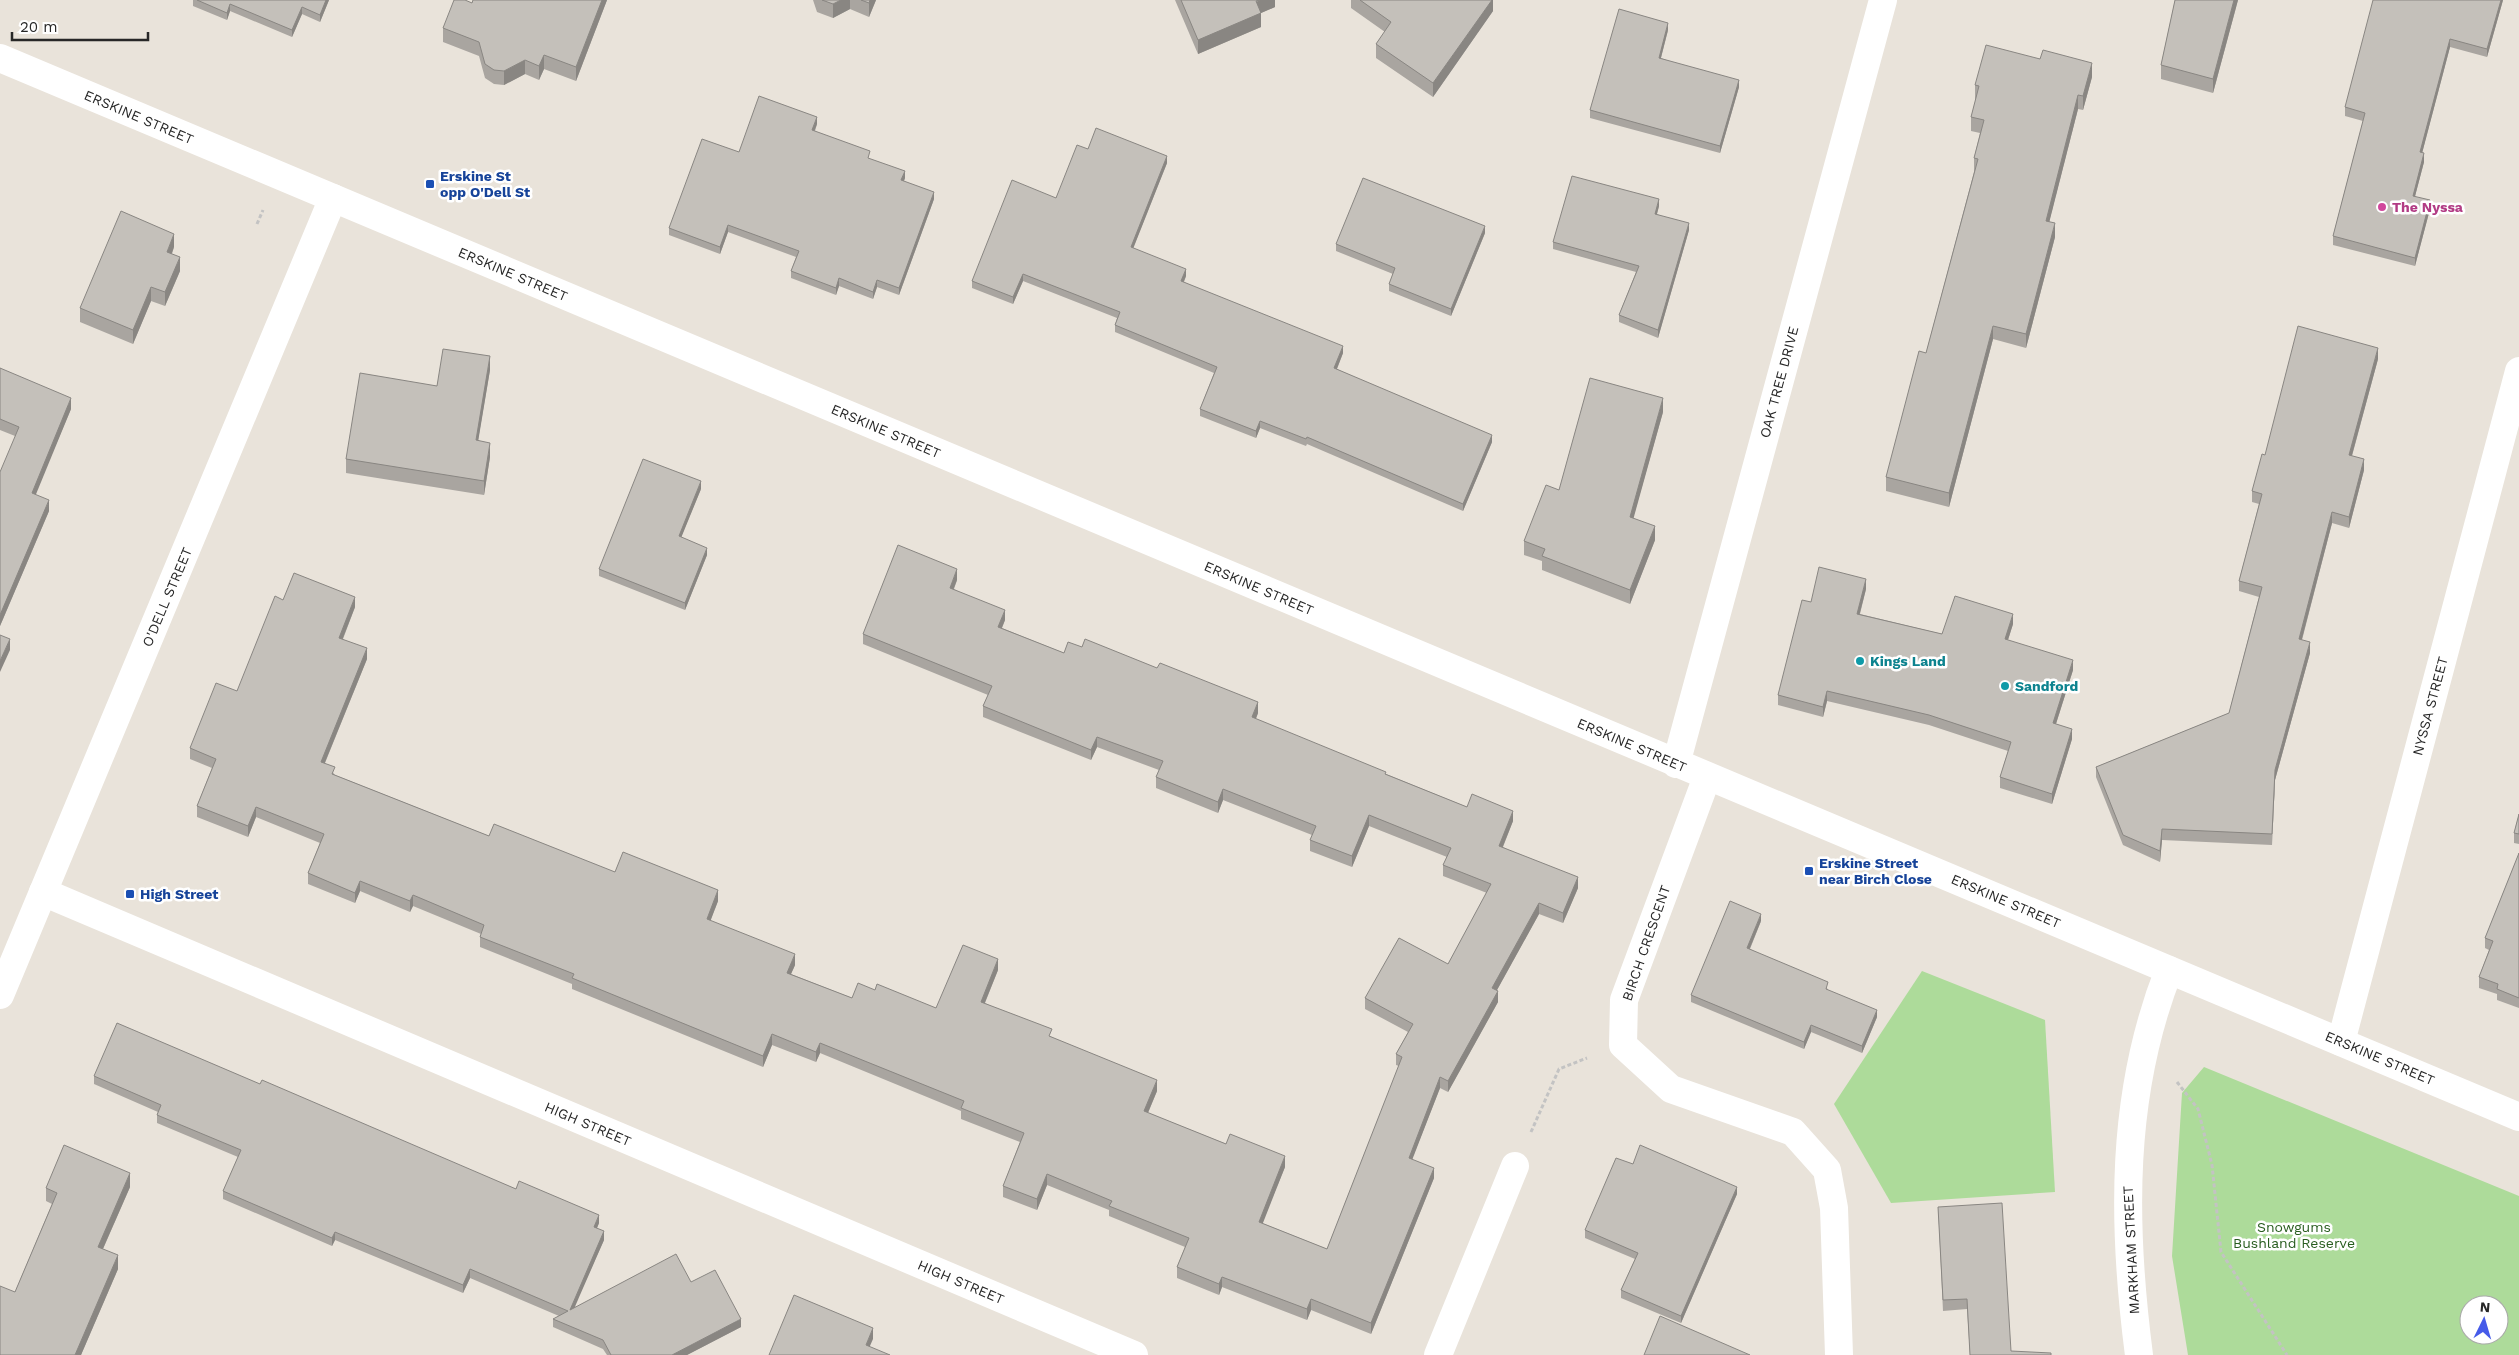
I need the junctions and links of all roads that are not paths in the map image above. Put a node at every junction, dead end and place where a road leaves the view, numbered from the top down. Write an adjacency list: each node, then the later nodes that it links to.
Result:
1 (1883, 0): 5 (street, OAK TREE DRIVE)
2 (0, 58): 3 (street, ERSKINE STREET)
3 (333, 198): 5 (street, ERSKINE STREET); 7 (street, O'DELL STREET)
4 (2519, 370): 10 (street, NYSSA STREET)
5 (1676, 764): 6 (street, ERSKINE STREET)
6 (1706, 777): 8 (street, ERSKINE STREET); 15 (street, BIRCH CRESCENT)
7 (43, 892): 9 (street, O'DELL STREET); 13 (street, HIGH STREET)
8 (2169, 970): 10 (street, ERSKINE STREET); 16 (street, MARKHAM STREET)
9 (0, 995)
10 (2341, 1042): 11 (street, ERSKINE STREET)
11 (2519, 1117)
12 (1515, 1166): 14 (street)
13 (1134, 1355)
14 (1438, 1355)
15 (1839, 1355)
16 (2139, 1355)

